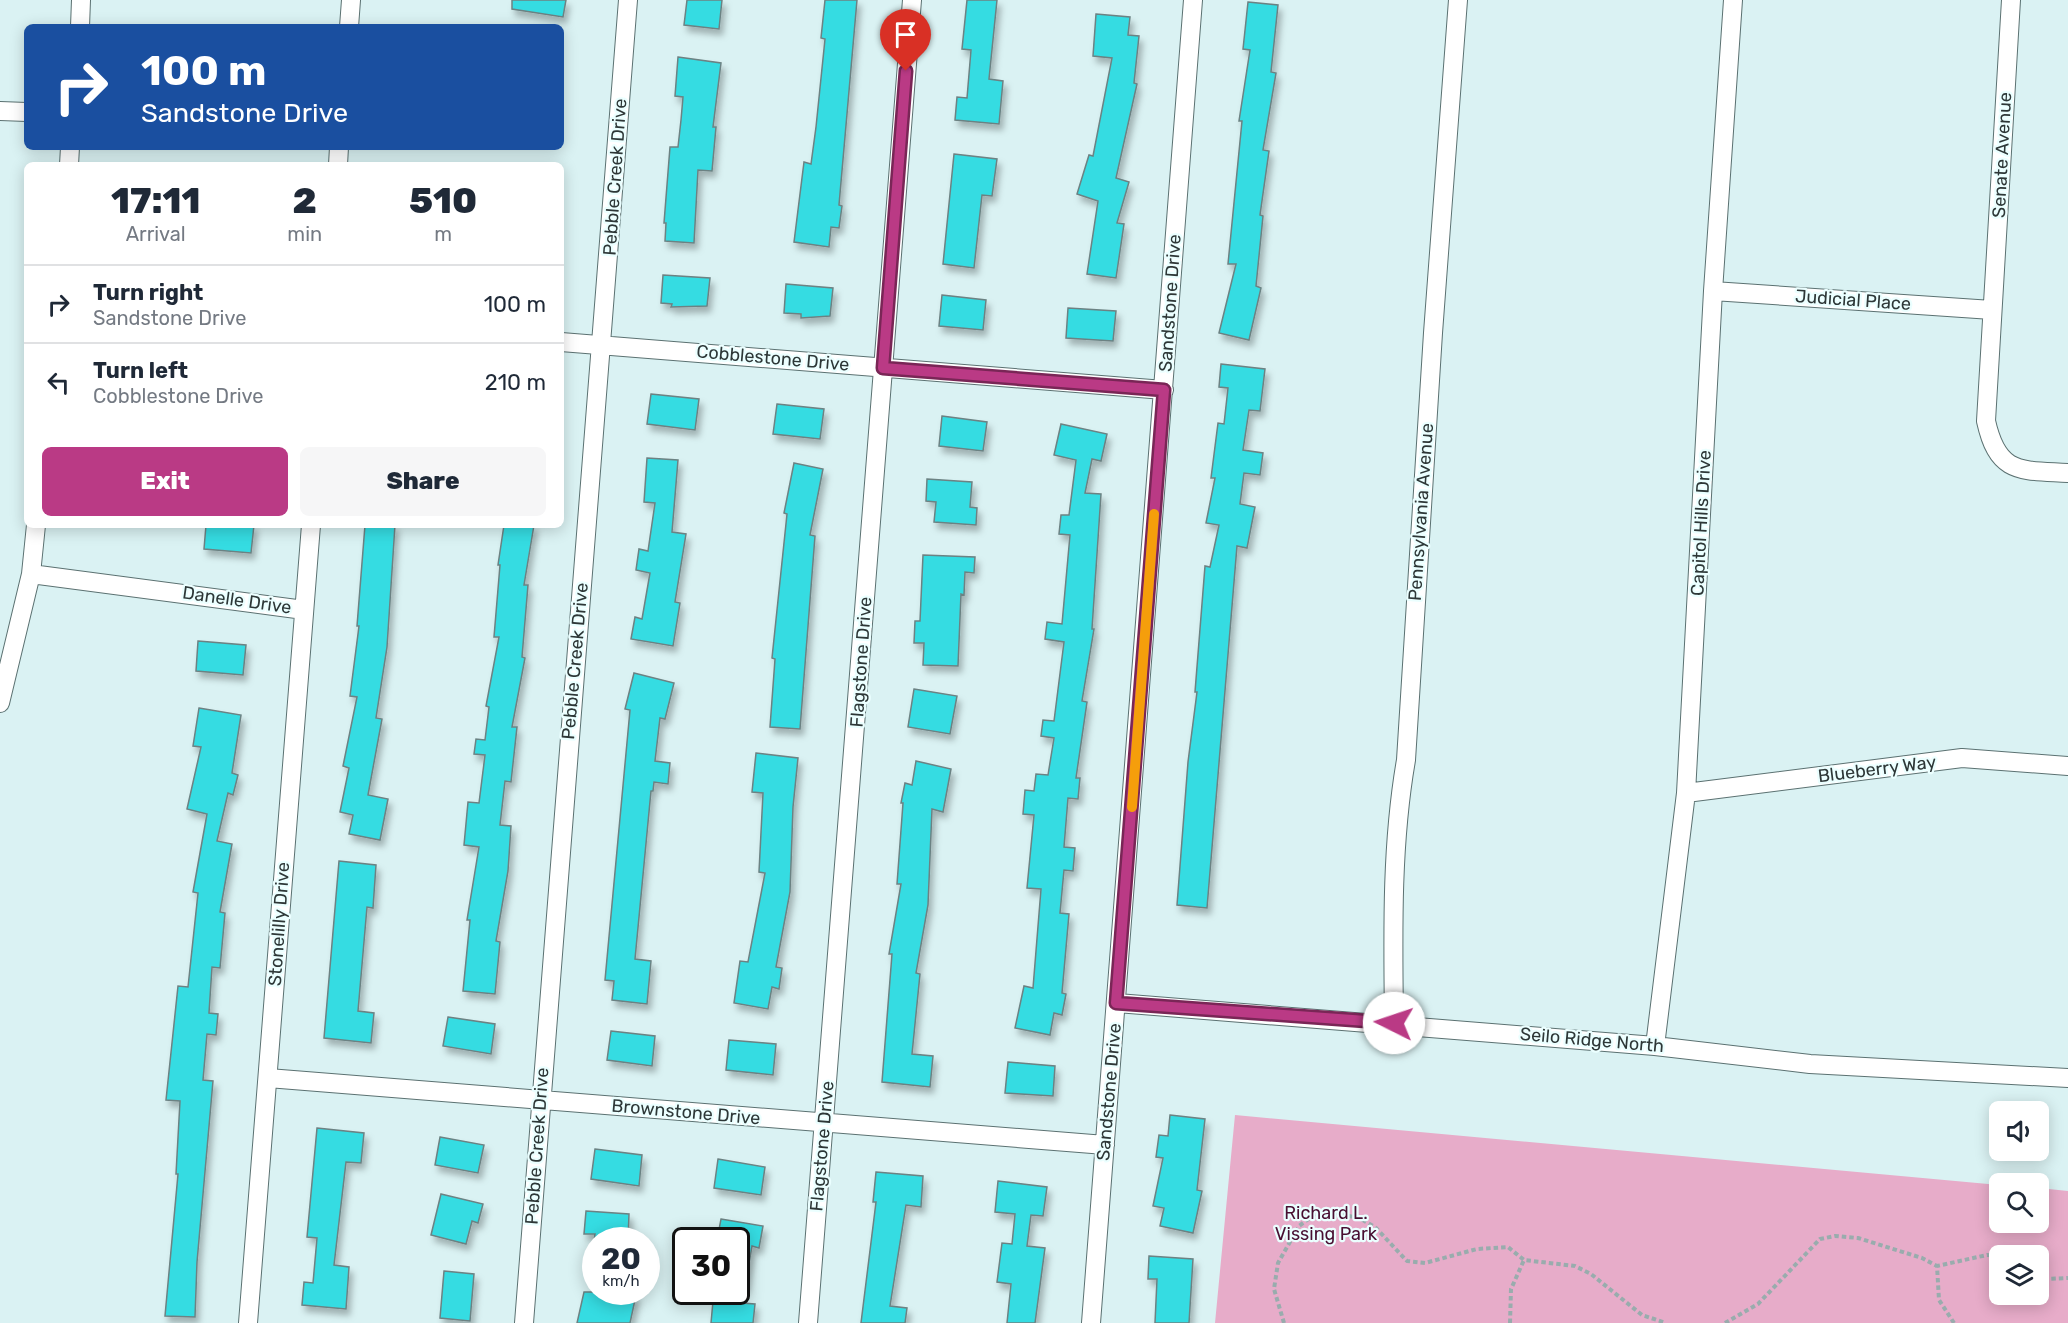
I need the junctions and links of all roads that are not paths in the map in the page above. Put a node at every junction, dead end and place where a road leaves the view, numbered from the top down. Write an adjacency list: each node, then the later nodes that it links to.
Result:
1 (81, 0): 9 (street)
2 (351, 0): 10 (street)
3 (628, 0): 16 (street, Pebble Creek Drive)
4 (912, 0): 17 (street, Flagstone Drive)
5 (1194, 0): 18 (street, Sandstone Drive)
6 (1458, 0): 28 (street, Pennsylvania Avenue)
7 (1733, 0): 13 (street, Capitol Hills Drive)
8 (2011, 0): 14 (street, Senate Avenue)
9 (80, 24)
10 (349, 24)
11 (0, 111): 12 (street)
12 (24, 112)
13 (1713, 291): 14 (street, Judicial Place); 26 (street, Capitol Hills Drive)
14 (1992, 310): 19 (street, Senate Avenue)
15 (564, 342): 16 (street, Cobblestone Drive)
16 (601, 345): 17 (street, Cobblestone Drive); 32 (street, Pebble Creek Drive)
17 (883, 368): 18 (street, Cobblestone Drive); 33 (street, Flagstone Drive)
18 (1164, 390): 27 (street, Sandstone Drive)
19 (2068, 473)
20 (36, 528): 22 (street)
21 (310, 528): 23 (street, Stonelilly Drive)
22 (31, 574): 23 (street, Danelle Drive); 24 (street)
23 (304, 610): 30 (street, Stonelilly Drive)
24 (0, 703)
25 (2068, 766): 26 (street, Blueberry Way)
26 (1686, 793): 29 (street, Capitol Hills Drive)
27 (1116, 1003): 28 (street, Seilo Ridge North); 34 (street, Sandstone Drive)
28 (1394, 1023): 29 (street, Seilo Ridge North)
29 (1655, 1046): 31 (street, Seilo Ridge North)
30 (268, 1078): 32 (street, Brownstone Drive); 35 (street, Stonelilly Drive)
31 (2068, 1078)
32 (541, 1100): 33 (street, Brownstone Drive); 36 (street, Pebble Creek Drive)
33 (824, 1123): 34 (street, Brownstone Drive); 37 (street, Flagstone Drive)
34 (1105, 1145): 38 (street, Sandstone Drive)
35 (248, 1323)
36 (524, 1323)
37 (808, 1323)
38 (1091, 1323)

